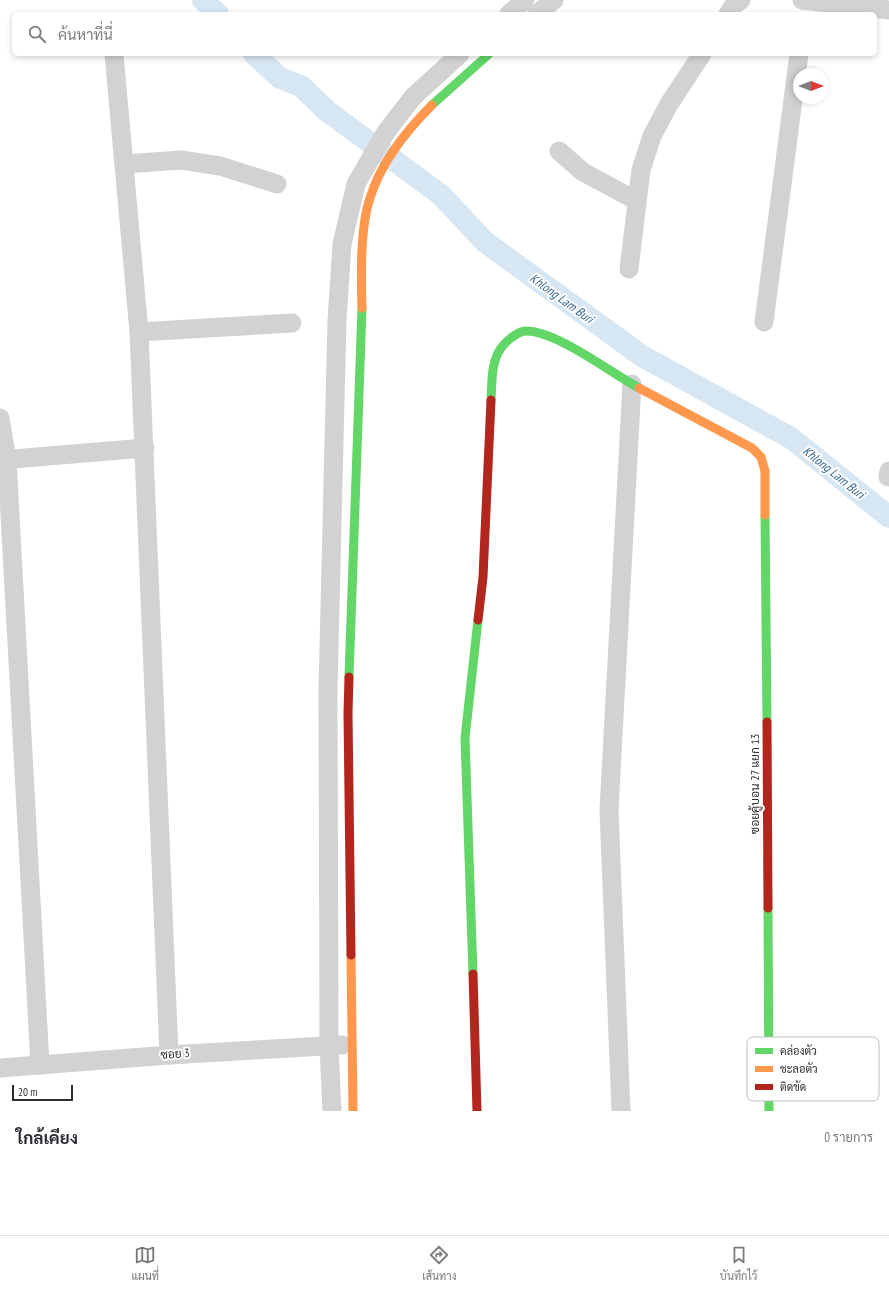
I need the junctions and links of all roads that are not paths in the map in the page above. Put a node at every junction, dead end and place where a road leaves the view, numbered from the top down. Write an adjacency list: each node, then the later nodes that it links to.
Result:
1 (526, 0): 7 (street)
2 (554, 0): 8 (street)
3 (741, 0): 9 (street)
4 (802, 0): 5 (street)
5 (806, 0): 6 (street); 10 (street)
6 (889, 10)
7 (511, 12)
8 (539, 12)
9 (729, 12)
10 (804, 12)
11 (114, 56): 18 (street)
12 (458, 56): 16 (street)
13 (487, 56): 16 (street)
14 (701, 56): 21 (street)
15 (799, 56): 23 (street)
16 (393, 137): 19 (street)
17 (559, 151): 21 (street)
18 (124, 164): 20 (street); 25 (street)
19 (372, 172): 31 (street); 32 (street)
20 (277, 184)
21 (637, 201): 22 (street)
22 (629, 269)
23 (764, 322)
24 (292, 323): 25 (street)
25 (139, 332): 28 (street)
26 (632, 384): 30 (street, ซอยคู้บอน 27 แยก 13); 39 (street); 40 (street)
27 (0, 418): 29 (street)
28 (145, 448): 29 (street); 33 (street)
29 (3, 460): 34 (street)
30 (769, 1037)
31 (351, 1045): 32 (street, ซอย 3); 38 (street)
32 (329, 1046): 33 (street, ซอย 3); 37 (street)
33 (169, 1055): 34 (street, ซอย 3)
34 (40, 1065): 35 (street, ซอย 3)
35 (0, 1068)
36 (769, 1101): 41 (street, ซอยคู้บอน 27 แยก 13)
37 (332, 1111)
38 (353, 1111)
39 (477, 1111)
40 (621, 1111)
41 (769, 1111)

